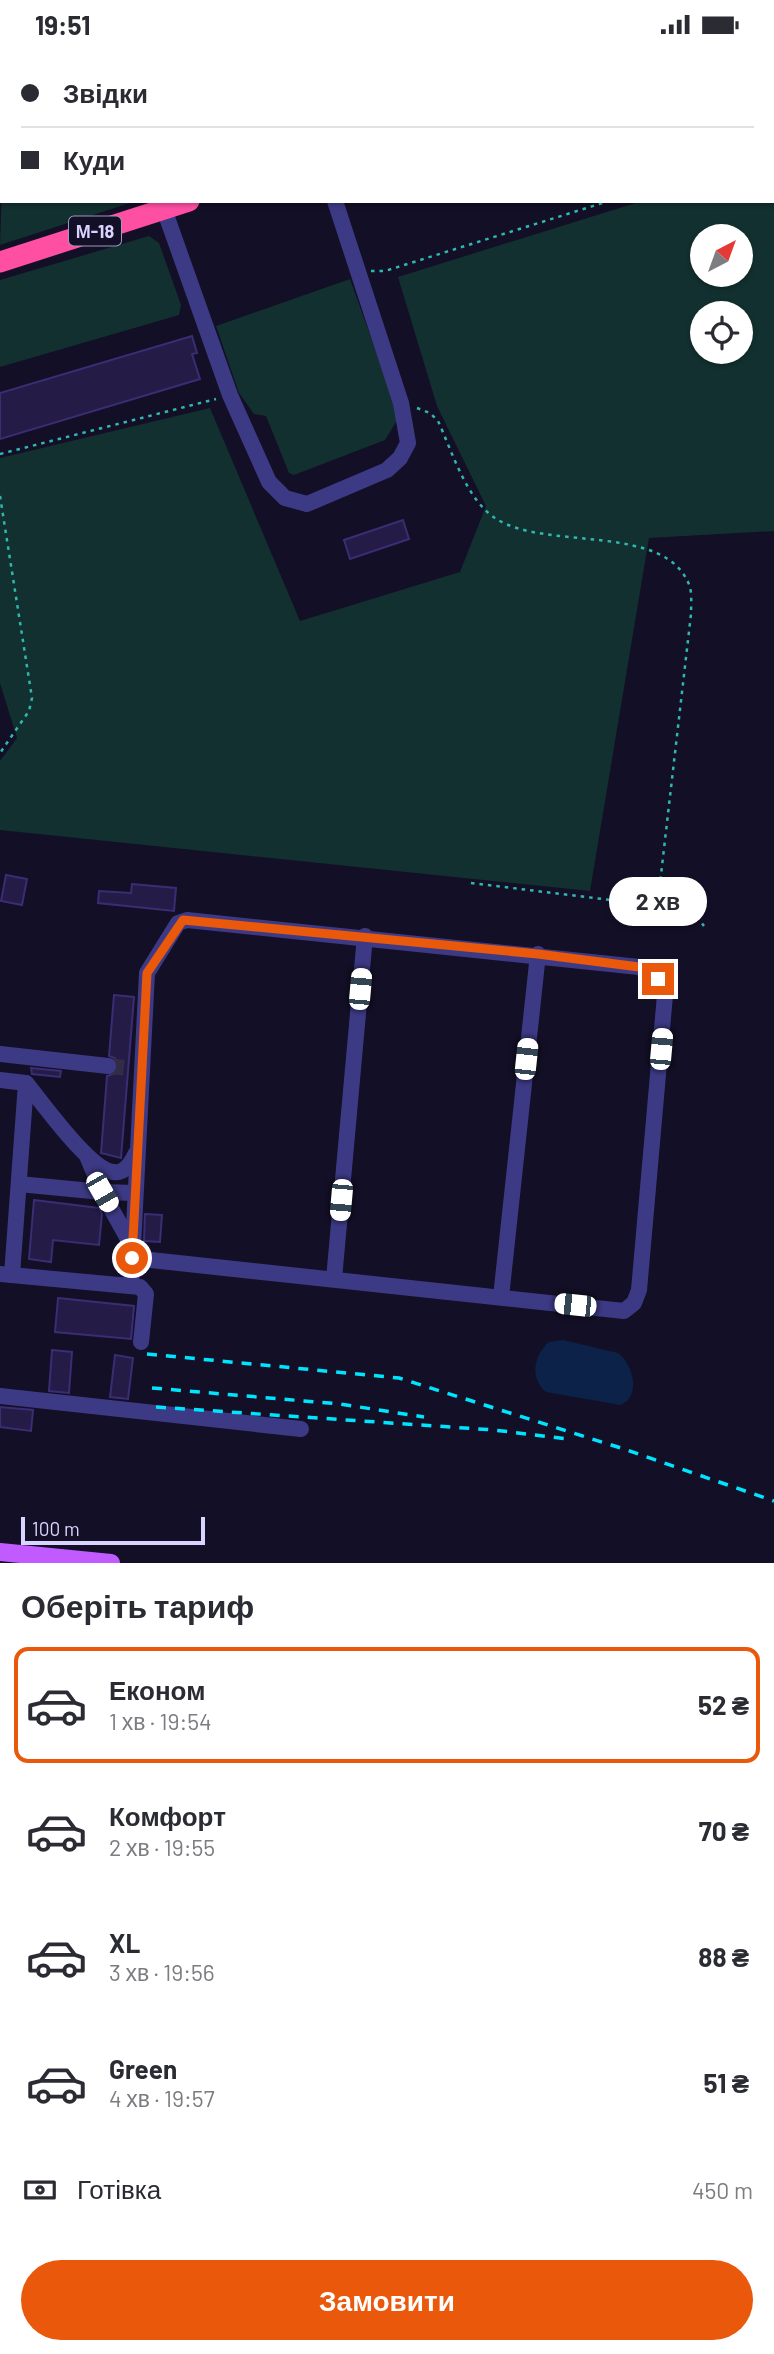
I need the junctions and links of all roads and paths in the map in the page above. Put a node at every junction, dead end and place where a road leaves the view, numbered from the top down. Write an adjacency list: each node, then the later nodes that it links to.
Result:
1 (183, 203): 4 (highway, М-18)
2 (336, 203): 6 (street)
3 (603, 203): 6 (path)
4 (164, 209): 5 (highway, М-18); 7 (street)
5 (0, 262)
6 (357, 270): 8 (street)
7 (230, 395): 8 (street); 9 (path)
8 (401, 403): 13 (path)
9 (0, 454)
10 (0, 496): 11 (path)
11 (0, 753)
12 (471, 883): 13 (path)
13 (660, 906): 14 (path)
14 (704, 926)
15 (365, 936): 16 (street); 21 (street); 28 (street)
16 (538, 954): 30 (street); 30 (street)
17 (0, 1054): 18 (street)
18 (108, 1066)
19 (0, 1080): 20 (street)
20 (26, 1083): 22 (street); 23 (street)
21 (137, 1151): 22 (street); 25 (street)
22 (87, 1154): 24 (street)
23 (19, 1184): 24 (street); 27 (street)
24 (102, 1192): 25 (street); 26 (street)
25 (135, 1193): 26 (street)
26 (132, 1252): 28 (street); 29 (street)
27 (6, 1274): 29 (street)
28 (334, 1279): 30 (street)
29 (131, 1286): 31 (street)
30 (500, 1297)
31 (141, 1342)
32 (0, 1396): 33 (street)
33 (301, 1429)
34 (0, 1552): 35 (main road)
35 (111, 1563)

